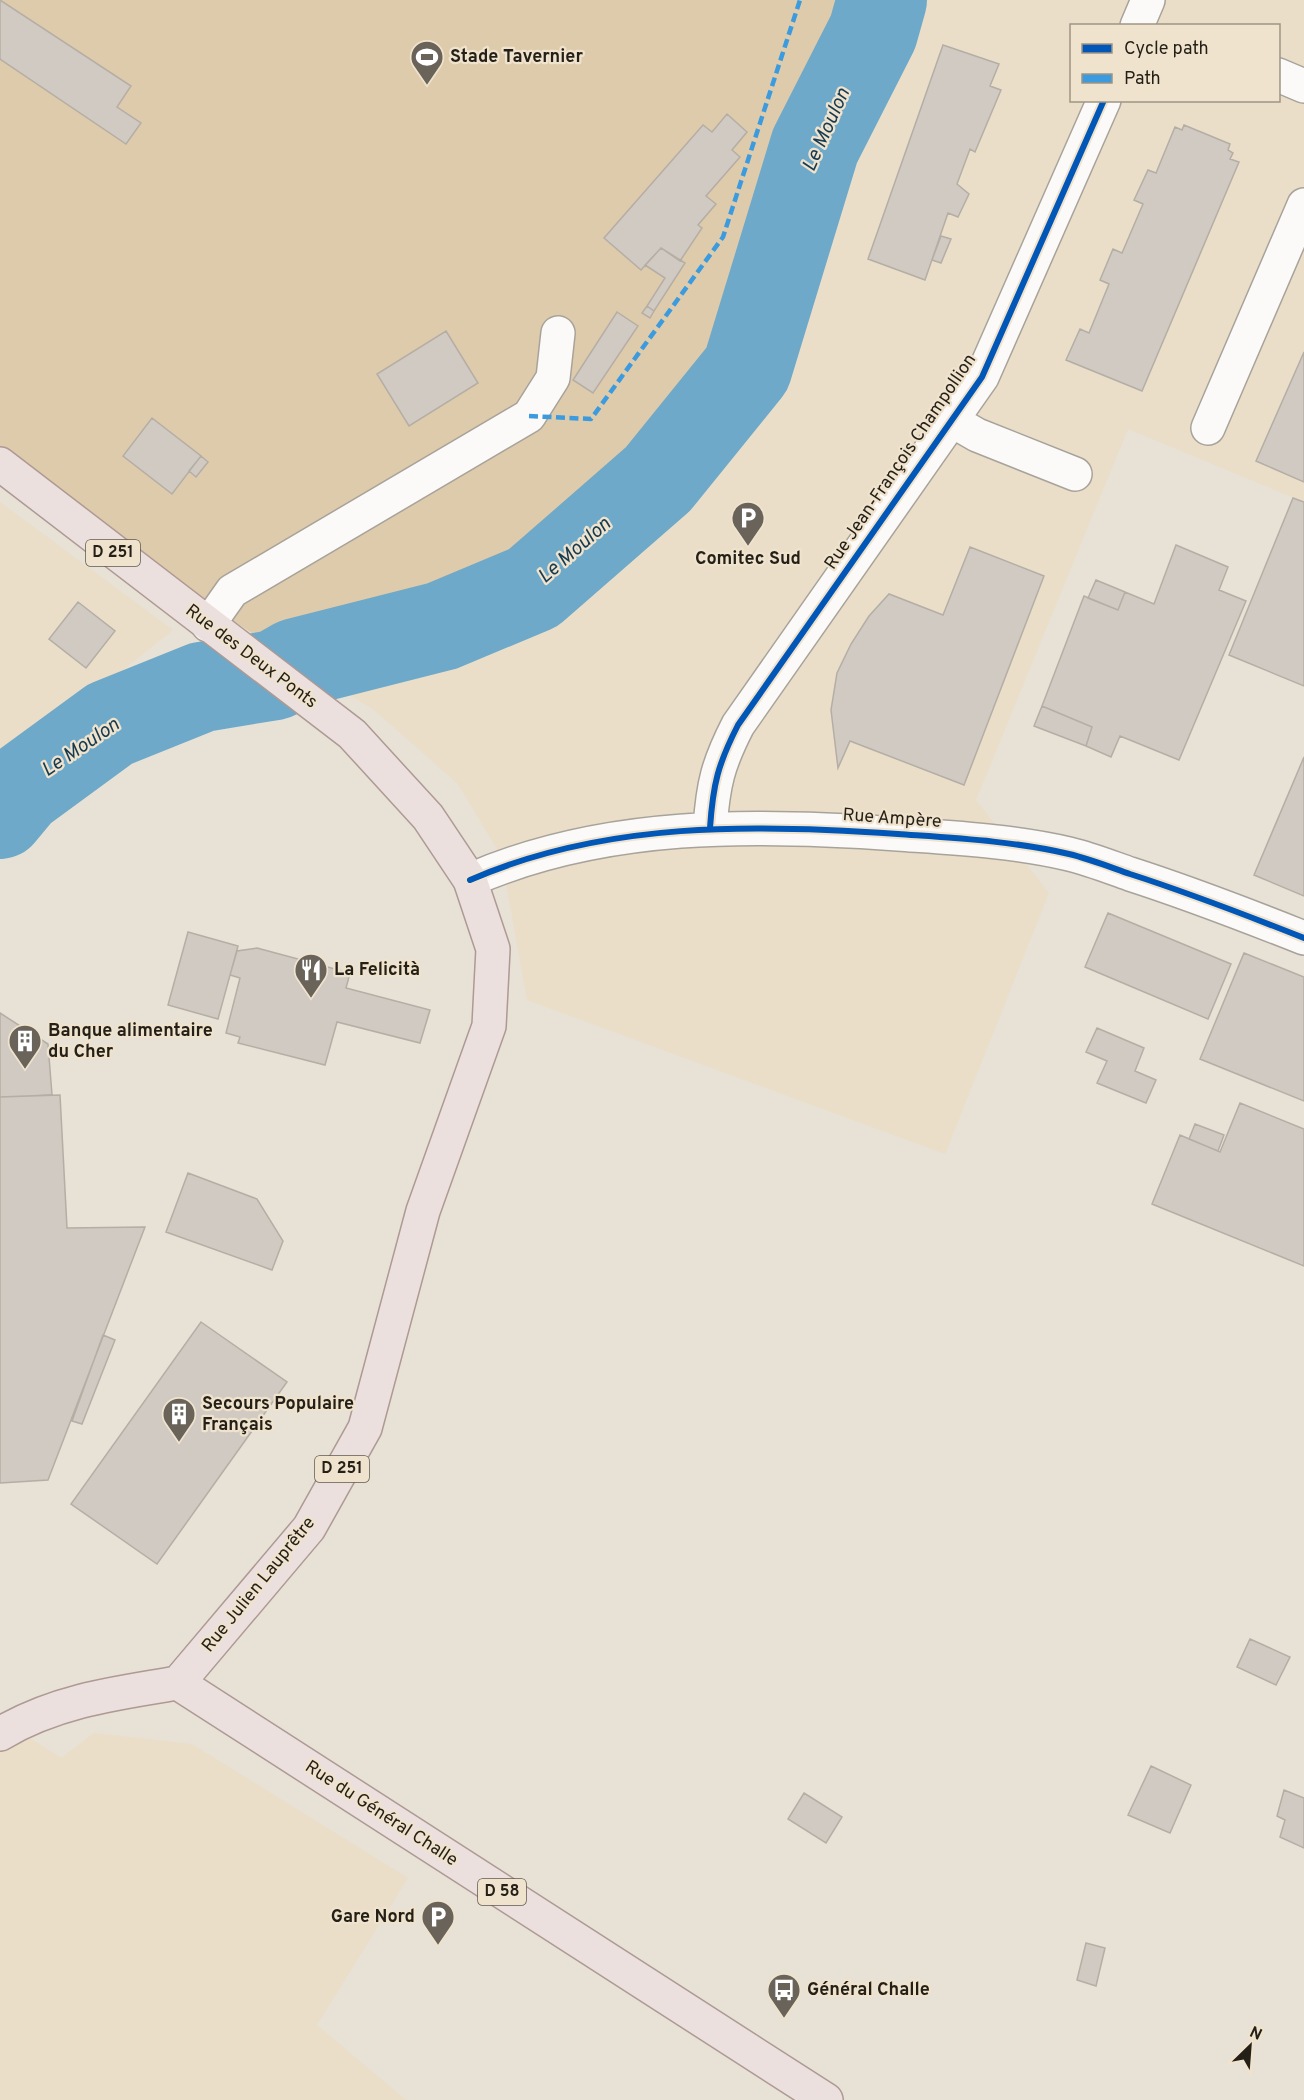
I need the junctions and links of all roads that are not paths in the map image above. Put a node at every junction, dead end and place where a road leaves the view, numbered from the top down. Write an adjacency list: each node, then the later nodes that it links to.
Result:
1 (1280, 76): 2 (street)
2 (1304, 86)
3 (1103, 102): 6 (street, Rue Jean-François Champollion)
4 (1304, 205): 7 (street)
5 (558, 333): 10 (street)
6 (951, 420): 9 (street); 11 (street, Rue Jean-François Champollion)
7 (1208, 428)
8 (0, 464): 10 (main road, Rue des Deux Ponts / D 251)
9 (1075, 474)
10 (218, 632): 12 (main road, Rue des Deux Ponts / D 251)
11 (710, 828): 12 (street, Rue Ampère); 13 (street, Rue Ampère)
12 (470, 880): 14 (main road, Rue Julien Lauprêtre / D 251)
13 (1304, 938)
14 (178, 1683): 15 (main road); 16 (main road, Rue du Général Challe / D 58)
15 (0, 1734)
16 (826, 2100)

